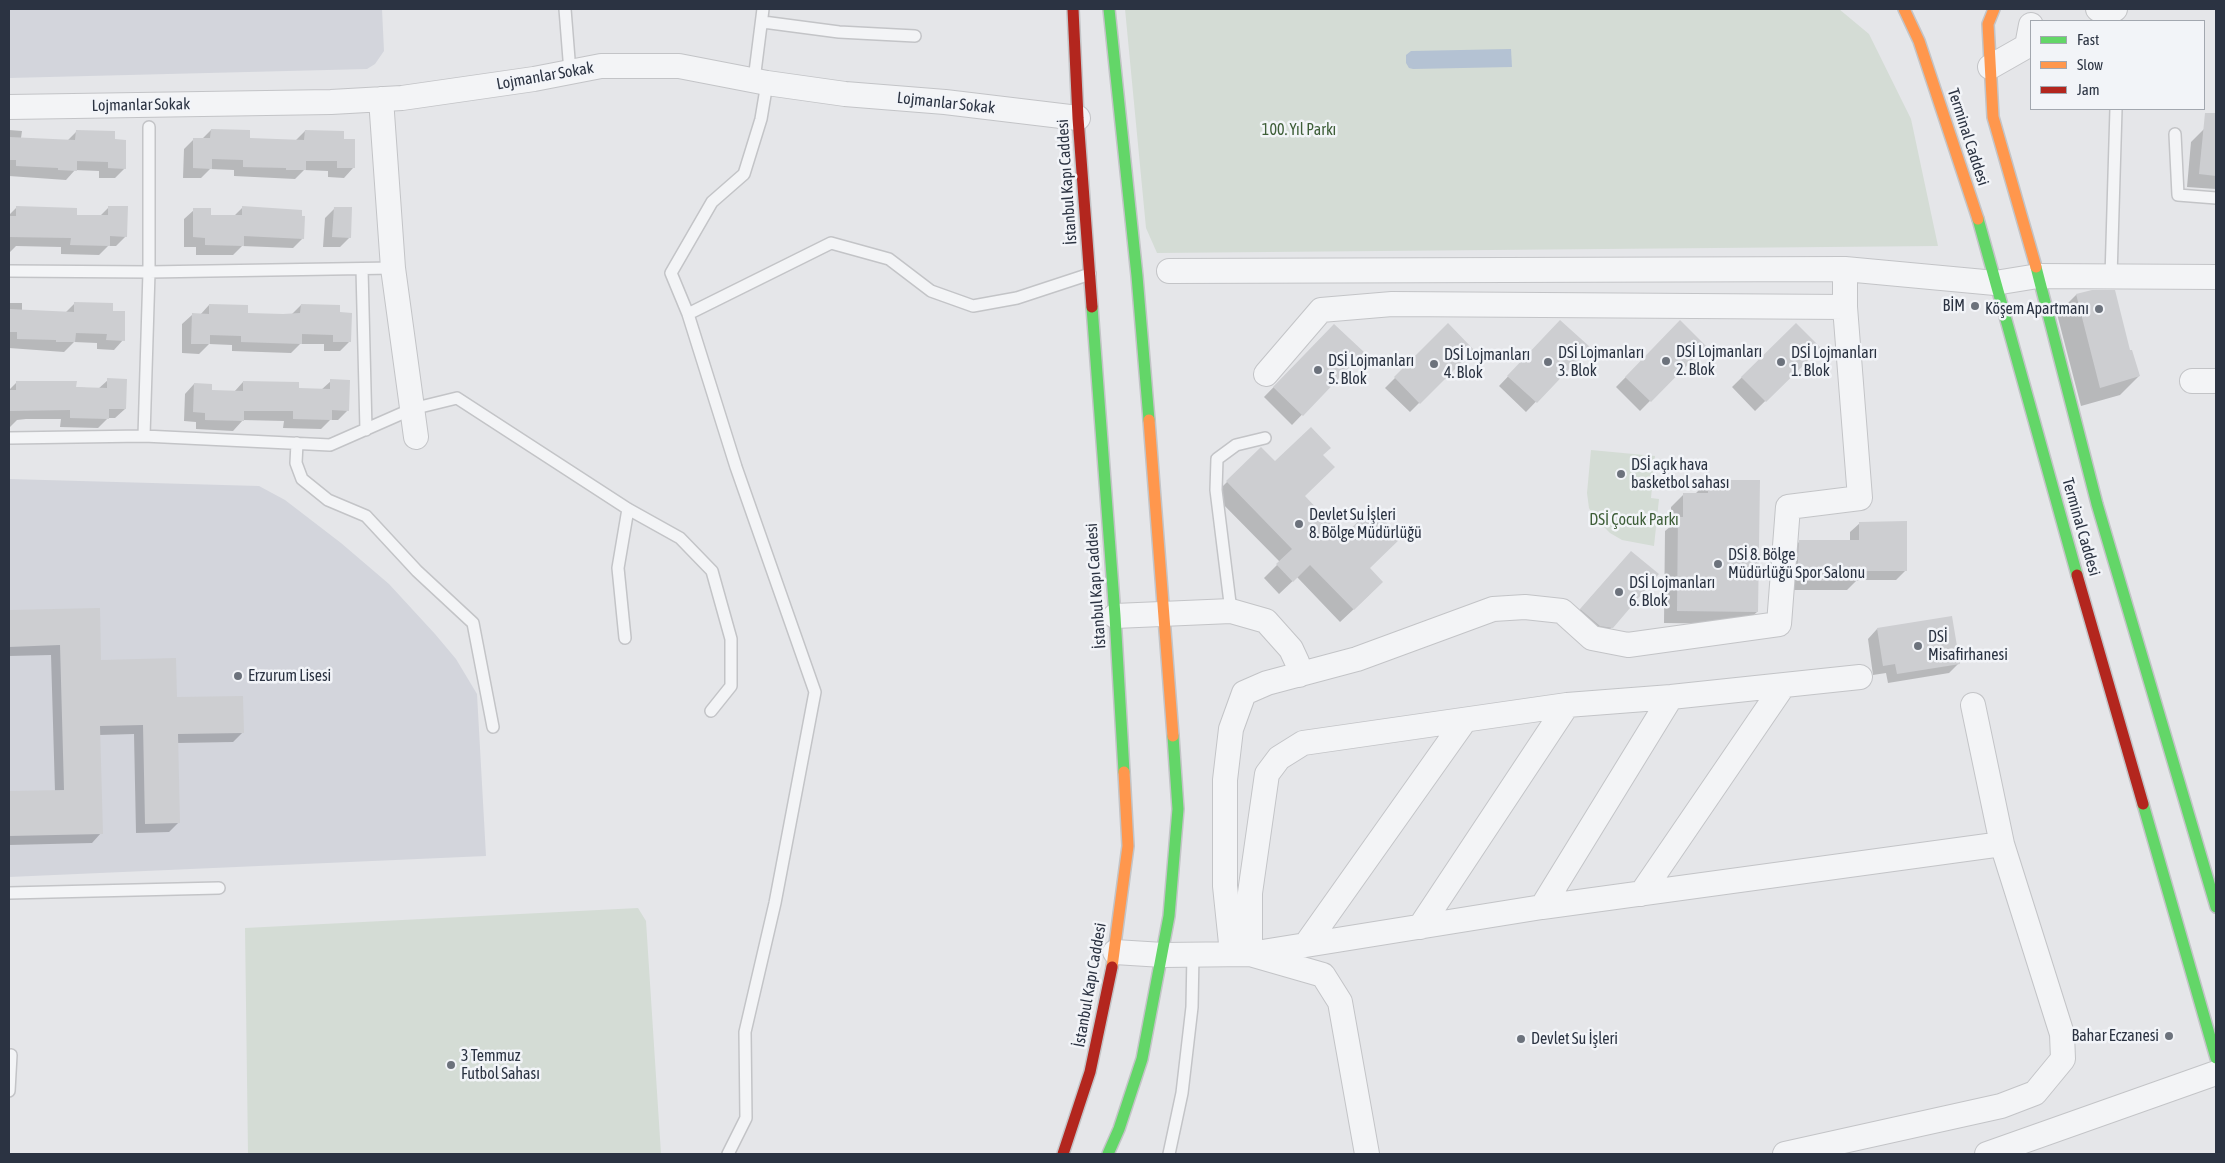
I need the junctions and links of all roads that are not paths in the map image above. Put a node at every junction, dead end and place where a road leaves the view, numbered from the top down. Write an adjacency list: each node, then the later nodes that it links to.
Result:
1 (565, 9): 11 (lane)
2 (763, 9): 7 (lane)
3 (1073, 9): 16 (main road, İstanbul Kapı Caddesi)
4 (1109, 9): 45 (main road)
5 (1904, 9): 30 (main road, Terminal Caddesi)
6 (1994, 9): 10 (main road, Terminal Caddesi)
7 (763, 22): 9 (lane); 12 (lane)
8 (2030, 31): 10 (street)
9 (915, 36)
10 (1990, 67): 27 (main road, Terminal Caddesi)
11 (570, 72): 12 (street, Lojmanlar Sokak); 13 (street, Lojmanlar Sokak)
12 (760, 81): 16 (street, Lojmanlar Sokak); 32 (lane)
13 (381, 99): 14 (street, Lojmanlar Sokak); 20 (street)
14 (9, 107)
15 (2116, 110): 28 (lane)
16 (1078, 118): 26 (main road, İstanbul Kapı Caddesi)
17 (149, 127): 25 (lane)
18 (2174, 134): 19 (lane)
19 (2216, 198)
20 (393, 268): 21 (lane); 36 (street)
21 (362, 269): 25 (lane); 37 (lane)
22 (1845, 269): 24 (street); 30 (street); 31 (street)
23 (9, 271): 25 (lane)
24 (1168, 271)
25 (149, 272): 38 (lane)
26 (1090, 274): 32 (lane); 46 (main road, İstanbul Kapı Caddesi)
27 (2038, 276): 28 (street); 30 (street); 62 (main road, Terminal Caddesi)
28 (2111, 277): 29 (street)
29 (2216, 277)
30 (1995, 283): 70 (main road, Terminal Caddesi)
31 (1845, 307): 33 (street); 48 (street)
32 (688, 314): 73 (lane)
33 (1266, 374)
34 (2192, 381): 35 (street)
35 (2216, 382)
36 (412, 409): 37 (lane); 39 (street); 43 (lane)
37 (366, 430): 42 (lane)
38 (144, 436): 40 (lane); 42 (lane)
39 (416, 437)
40 (9, 438)
41 (1265, 438): 44 (lane)
42 (297, 443): 56 (lane)
43 (628, 510): 47 (lane); 54 (lane)
44 (1231, 612): 45 (street); 48 (street)
45 (1165, 613): 46 (street); 68 (main road)
46 (1115, 616): 65 (main road, İstanbul Kapı Caddesi)
47 (624, 638)
48 (1300, 676): 66 (street)
49 (1860, 677): 50 (street)
50 (1783, 686): 51 (street); 60 (street)
51 (1671, 697): 52 (street); 61 (street)
52 (1567, 705): 55 (street); 63 (street)
53 (1973, 705): 57 (street)
54 (711, 710)
55 (1466, 720): 64 (street); 66 (street)
56 (493, 726)
57 (2002, 844): 60 (street); 78 (street)
58 (219, 888): 59 (lane)
59 (9, 893)
60 (1640, 894): 61 (street)
61 (1542, 907): 63 (street)
62 (2216, 907)
63 (1420, 926): 64 (street)
64 (1307, 943): 66 (street)
65 (1115, 952): 68 (street); 74 (main road, İstanbul Kapı Caddesi)
66 (1241, 953): 67 (street); 77 (street)
67 (1193, 954): 68 (street); 76 (lane)
68 (1163, 955): 75 (main road)
69 (11, 1055): 72 (lane)
70 (2216, 1058)
71 (2216, 1073): 79 (street)
72 (9, 1091)
73 (728, 1154)
74 (1063, 1154)
75 (1108, 1154)
76 (1169, 1154)
77 (1367, 1154)
78 (1785, 1154)
79 (1987, 1154)

